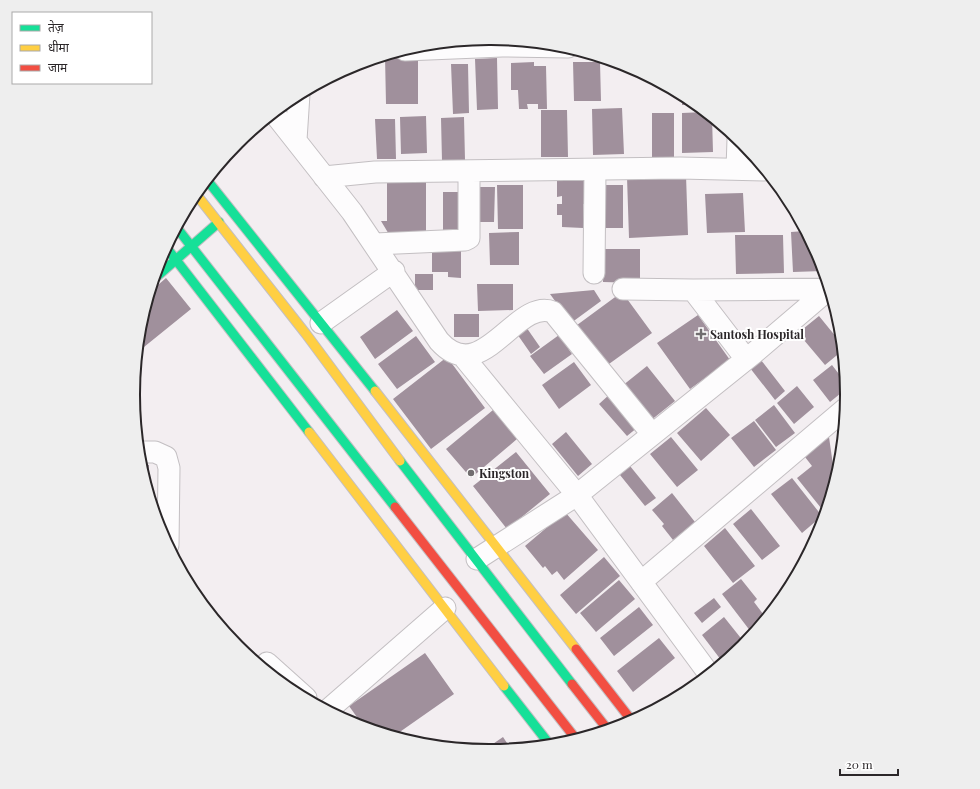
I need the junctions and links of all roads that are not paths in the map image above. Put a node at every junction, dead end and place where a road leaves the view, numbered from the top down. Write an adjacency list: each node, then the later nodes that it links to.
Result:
1 (515, 46): 2 (street)
2 (441, 49)
3 (298, 102): 5 (street)
4 (278, 117): 5 (street)
5 (296, 140): 11 (street)
6 (738, 148): 7 (street)
7 (738, 169): 8 (street); 9 (street)
8 (595, 170): 10 (street); 22 (street)
9 (757, 170)
10 (469, 171): 11 (street); 16 (street)
11 (324, 177): 16 (street)
12 (211, 185): 27 (main road)
13 (200, 199): 14 (main road)
14 (219, 222): 17 (main road); 36 (main road)
15 (181, 233): 17 (main road)
16 (375, 244): 21 (street)
17 (191, 246): 19 (main road); 45 (main road)
18 (171, 253): 19 (main road)
19 (176, 260): 20 (main road); 38 (main road)
20 (163, 271)
21 (394, 271): 27 (street); 28 (street)
22 (594, 273)
23 (623, 288): 25 (street)
24 (823, 288): 25 (street)
25 (693, 290): 29 (street)
26 (824, 292): 29 (street)
27 (321, 323): 35 (main road)
28 (462, 355): 31 (street); 33 (street)
29 (746, 359): 31 (street)
30 (839, 415): 37 (street)
31 (652, 434): 33 (street)
32 (145, 452): 34 (street)
33 (577, 495): 35 (street); 37 (street)
34 (164, 519)
35 (496, 546): 36 (street); 43 (main road)
36 (477, 559): 44 (main road)
37 (642, 582): 40 (street)
38 (445, 608): 42 (street); 46 (main road)
39 (268, 663): 41 (street)
40 (706, 670)
41 (280, 674)
42 (332, 706)
43 (628, 715)
44 (604, 724)
45 (572, 734)
46 (546, 739)

